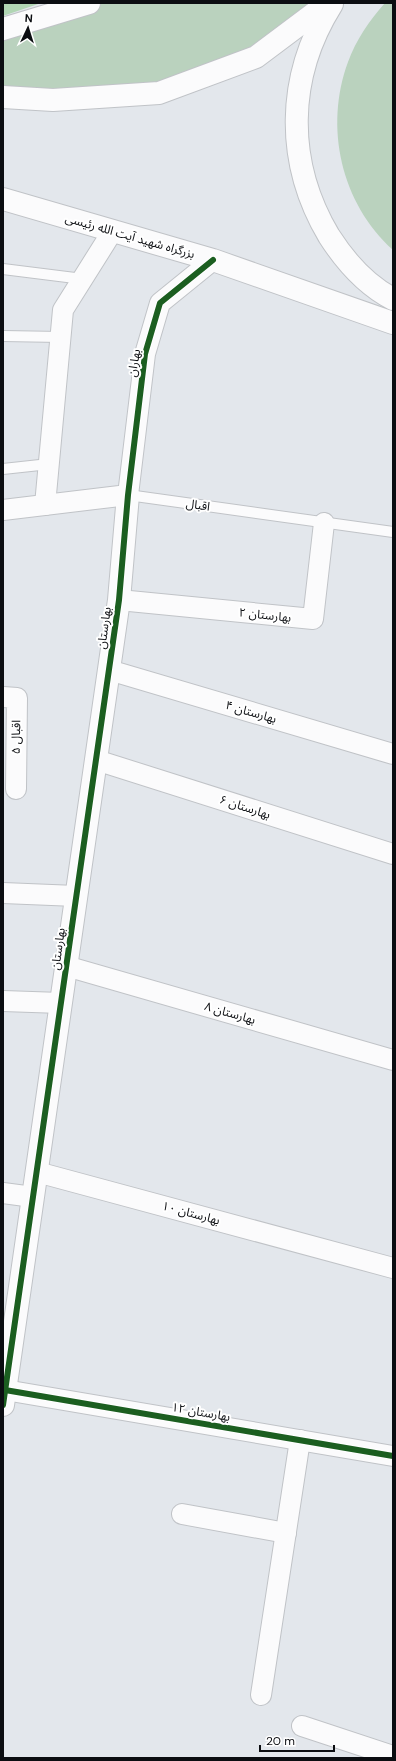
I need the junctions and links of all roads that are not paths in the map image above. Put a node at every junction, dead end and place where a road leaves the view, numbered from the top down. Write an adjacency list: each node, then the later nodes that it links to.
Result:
1 (89, 3): 4 (main road)
2 (328, 3): 5 (main road)
3 (333, 3): 11 (main road)
4 (3, 29)
5 (3, 97)
6 (3, 199): 7 (main road, بزرگراه شهید آیت الله رئیسی)
7 (112, 232): 8 (main road, بزرگراه شهید آیت الله رئیسی); 10 (street)
8 (213, 260): 12 (main road, بزرگراه شهید آیت الله رئیسی); 17 (street, بهاران)
9 (3, 269): 10 (lane)
10 (83, 279): 14 (street)
11 (393, 299)
12 (393, 323)
13 (3, 336): 14 (lane)
14 (61, 337): 15 (street)
15 (49, 464): 16 (lane); 18 (street)
16 (3, 469)
17 (128, 495): 18 (street, اقبال); 20 (lane, اقبال); 22 (main road, بهارستان)
18 (46, 505): 19 (street, اقبال)
19 (3, 510)
20 (324, 523): 21 (lane, اقبال); 22 (street, بهارستان ۲)
21 (393, 532)
22 (119, 600): 23 (main road, بهارستان)
23 (109, 670): 25 (street, بهارستان ۴); 26 (main road, بهارستان)
24 (3, 697): 27 (street, اقبال ۵)
25 (393, 754)
26 (96, 760): 28 (street, بهارستان ۶); 30 (main road, بهارستان)
27 (16, 789)
28 (393, 854)
29 (3, 893): 30 (street)
30 (76, 896): 31 (main road, بهارستان)
31 (66, 966): 33 (main road, بهارستان); 34 (street, بهارستان ۸)
32 (3, 1001): 33 (street)
33 (61, 1003): 35 (main road, بهارستان)
34 (393, 1060)
35 (37, 1172): 37 (main road, بهارستان); 38 (street, بهارستان ۱۰)
36 (3, 1193): 37 (street)
37 (33, 1197): 39 (main road, بهارستان)
38 (393, 1268)
39 (6, 1359): 40 (main road, بهارستان)
40 (4, 1398): 41 (street, بهارستان ۱۲)
41 (300, 1440): 42 (street, بهارستان ۱۲); 44 (street)
42 (393, 1456)
43 (182, 1514): 44 (street)
44 (286, 1533): 45 (street)
45 (261, 1695)
46 (302, 1726): 47 (street)
47 (393, 1756)

